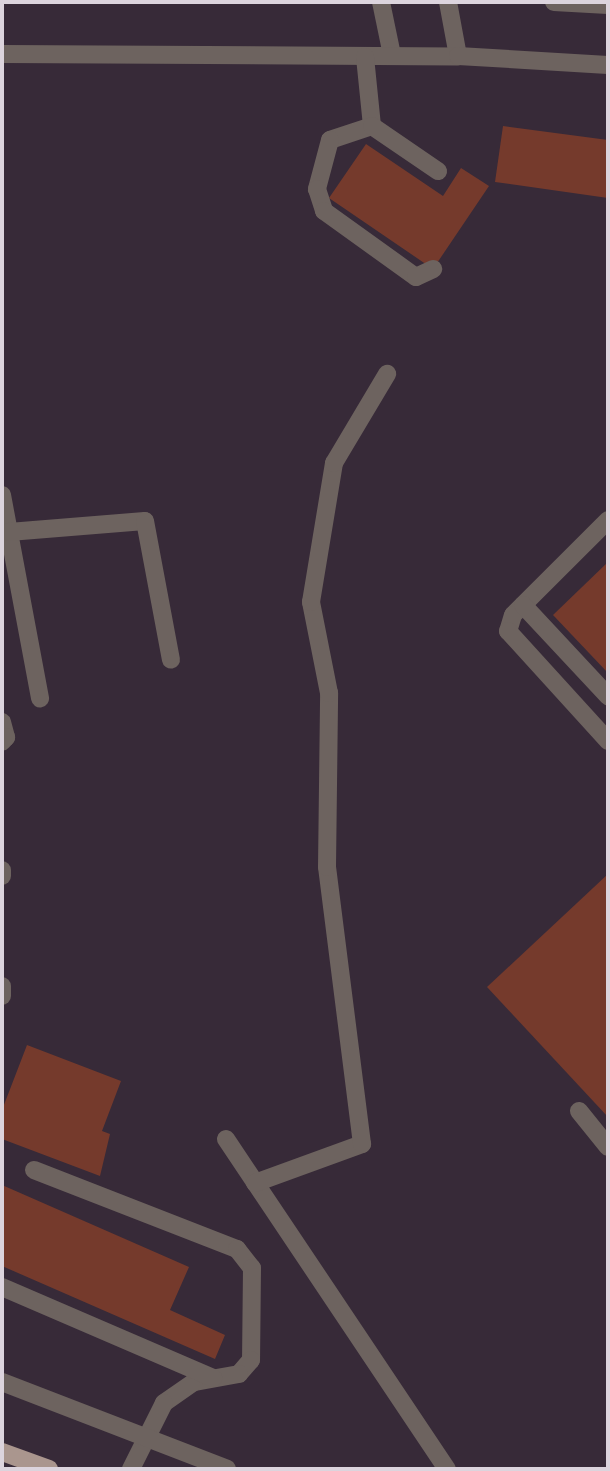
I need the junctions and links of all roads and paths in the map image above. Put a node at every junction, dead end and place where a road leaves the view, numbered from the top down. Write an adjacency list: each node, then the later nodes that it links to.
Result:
1 (381, 2): 6 (street)
2 (448, 2): 7 (street)
3 (554, 2): 4 (street)
4 (608, 5)
5 (2, 54): 8 (street)
6 (392, 55): 7 (street); 8 (street)
7 (458, 55): 9 (street)
8 (365, 57): 10 (street)
9 (608, 65)
10 (372, 126): 11 (street); 12 (street)
11 (438, 172)
12 (433, 269)
13 (387, 374): 32 (street)
14 (2, 495): 16 (street)
15 (608, 520): 17 (street)
16 (9, 531): 18 (street); 20 (street)
17 (523, 605): 19 (street); 22 (street)
18 (171, 660)
19 (608, 696)
20 (40, 698)
21 (2, 722): 23 (street)
22 (608, 740)
23 (2, 742)
24 (2, 870): 25 (street)
25 (2, 876)
26 (2, 986): 27 (street)
27 (2, 996)
28 (579, 1111): 30 (street)
29 (226, 1139): 32 (street)
30 (608, 1147)
31 (34, 1170): 34 (street)
32 (255, 1183): 41 (street)
33 (2, 1287): 34 (street)
34 (213, 1378): 36 (street)
35 (2, 1382): 36 (street)
36 (143, 1437): 39 (street); 40 (street)
37 (2, 1452): 38 (main road)
38 (48, 1469)
39 (131, 1469)
40 (227, 1469)
41 (447, 1469)

